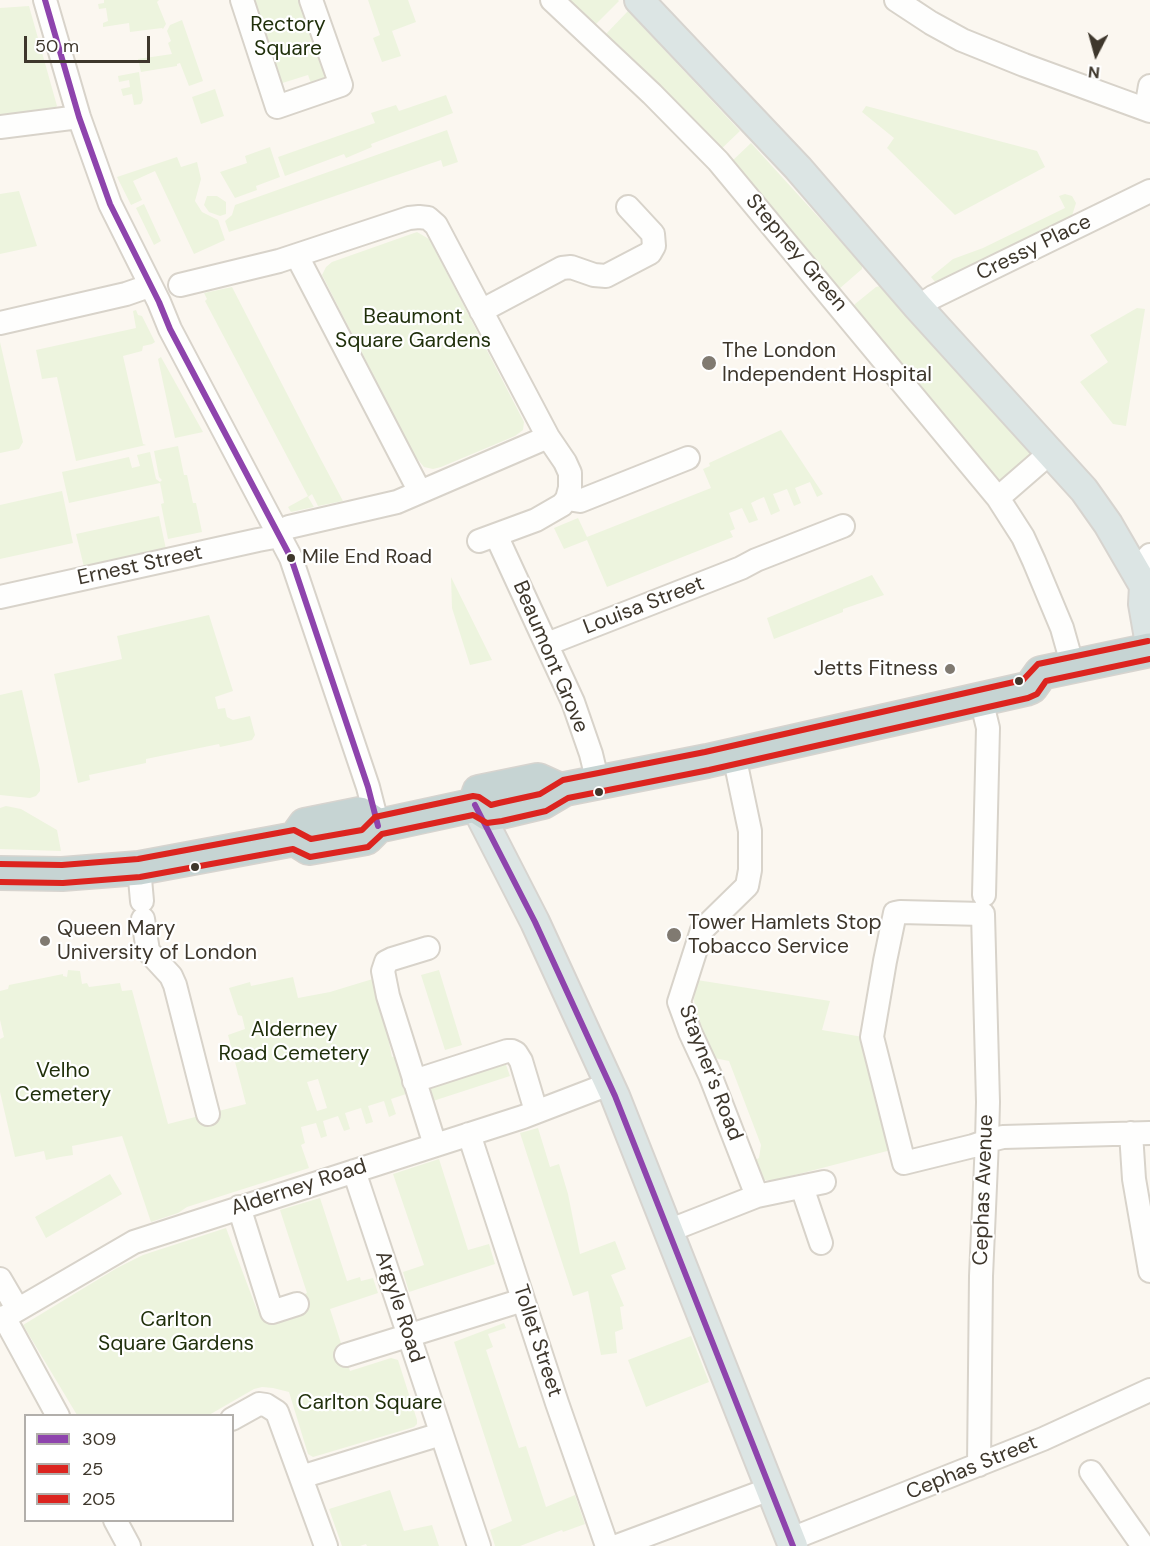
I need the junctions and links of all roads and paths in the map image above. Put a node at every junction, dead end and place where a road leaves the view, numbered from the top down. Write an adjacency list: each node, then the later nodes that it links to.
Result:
1 (45, 0): 9 (street)
2 (242, 0): 3 (street)
3 (311, 0)
4 (552, 0): 23 (street, Stepney Green)
5 (639, 0): 16 (main road)
6 (896, 0): 8 (street)
7 (1150, 87): 8 (street)
8 (1148, 110)
9 (79, 117): 10 (street); 15 (street)
10 (0, 127)
11 (1150, 191): 16 (street, Cressy Place)
12 (628, 207): 17 (street)
13 (297, 256): 14 (street); 17 (street); 22 (street)
14 (180, 285)
15 (150, 286): 18 (street); 26 (street)
16 (918, 307): 20 (main road)
17 (481, 311): 19 (street)
18 (0, 322)
19 (548, 437): 22 (street, Ernest Street); 24 (street)
20 (1051, 452): 23 (street); 27 (main road)
21 (688, 458): 24 (street)
22 (420, 492): 26 (street, Ernest Street)
23 (998, 498): 32 (street, Stepney Green)
24 (567, 499): 29 (street, Beaumont Grove)
25 (843, 525): 29 (street, Louisa Street)
26 (278, 533): 28 (street, Ernest Street); 39 (street)
27 (1145, 576): 30 (main road)
28 (0, 597)
29 (547, 644): 37 (street, Beaumont Grove)
30 (1150, 644)
31 (1150, 650): 32 (highway)
32 (1073, 667): 34 (highway)
33 (1150, 672): 34 (highway)
34 (1031, 687): 35 (highway)
35 (981, 699): 36 (highway); 42 (street, Cephas Avenue)
36 (734, 755): 37 (highway); 55 (street, Stayner's Road)
37 (598, 783): 38 (highway)
38 (476, 805): 39 (highway); 45 (main road)
39 (378, 826): 40 (highway)
40 (139, 868): 41 (highway); 47 (street)
41 (0, 873)
42 (983, 905): 50 (street, Cephas Avenue); 50 (street)
43 (428, 948): 44 (street)
44 (414, 1081): 46 (street); 51 (street)
45 (609, 1084): 46 (street, Alderney Road); 57 (main road)
46 (536, 1111): 49 (street, Alderney Road)
47 (208, 1114)
48 (1141, 1133): 50 (street); 59 (street)
49 (469, 1134): 51 (street, Alderney Road); 61 (street, Tollet Street)
50 (987, 1142): 70 (street, Cephas Avenue)
51 (435, 1145): 52 (street, Alderney Road)
52 (354, 1171): 56 (street, Alderney Road); 64 (street, Argyle Road)
53 (824, 1182): 54 (street)
54 (802, 1186): 55 (street); 58 (street)
55 (757, 1196): 57 (street)
56 (239, 1207): 62 (street); 63 (street, Alderney Road)
57 (668, 1231): 73 (main road)
58 (821, 1243)
59 (1150, 1271)
60 (0, 1279): 63 (street)
61 (523, 1300): 64 (street); 79 (street, Tollet Street)
62 (297, 1305)
63 (7, 1315): 67 (street)
64 (408, 1335): 65 (street); 69 (street, Argyle Road)
65 (346, 1355)
66 (1150, 1390): 70 (street, Cephas Street)
67 (57, 1414)
68 (234, 1418): 72 (street)
69 (441, 1434): 72 (street); 78 (street, Argyle Road)
70 (979, 1465): 75 (street, Cephas Street)
71 (1091, 1472): 81 (street)
72 (301, 1477): 77 (street)
73 (770, 1489): 75 (main road); 80 (street)
74 (117, 1522): 76 (street)
75 (792, 1543)
76 (129, 1546)
77 (326, 1546)
78 (479, 1546)
79 (607, 1546)
80 (617, 1546)
81 (1143, 1546)

